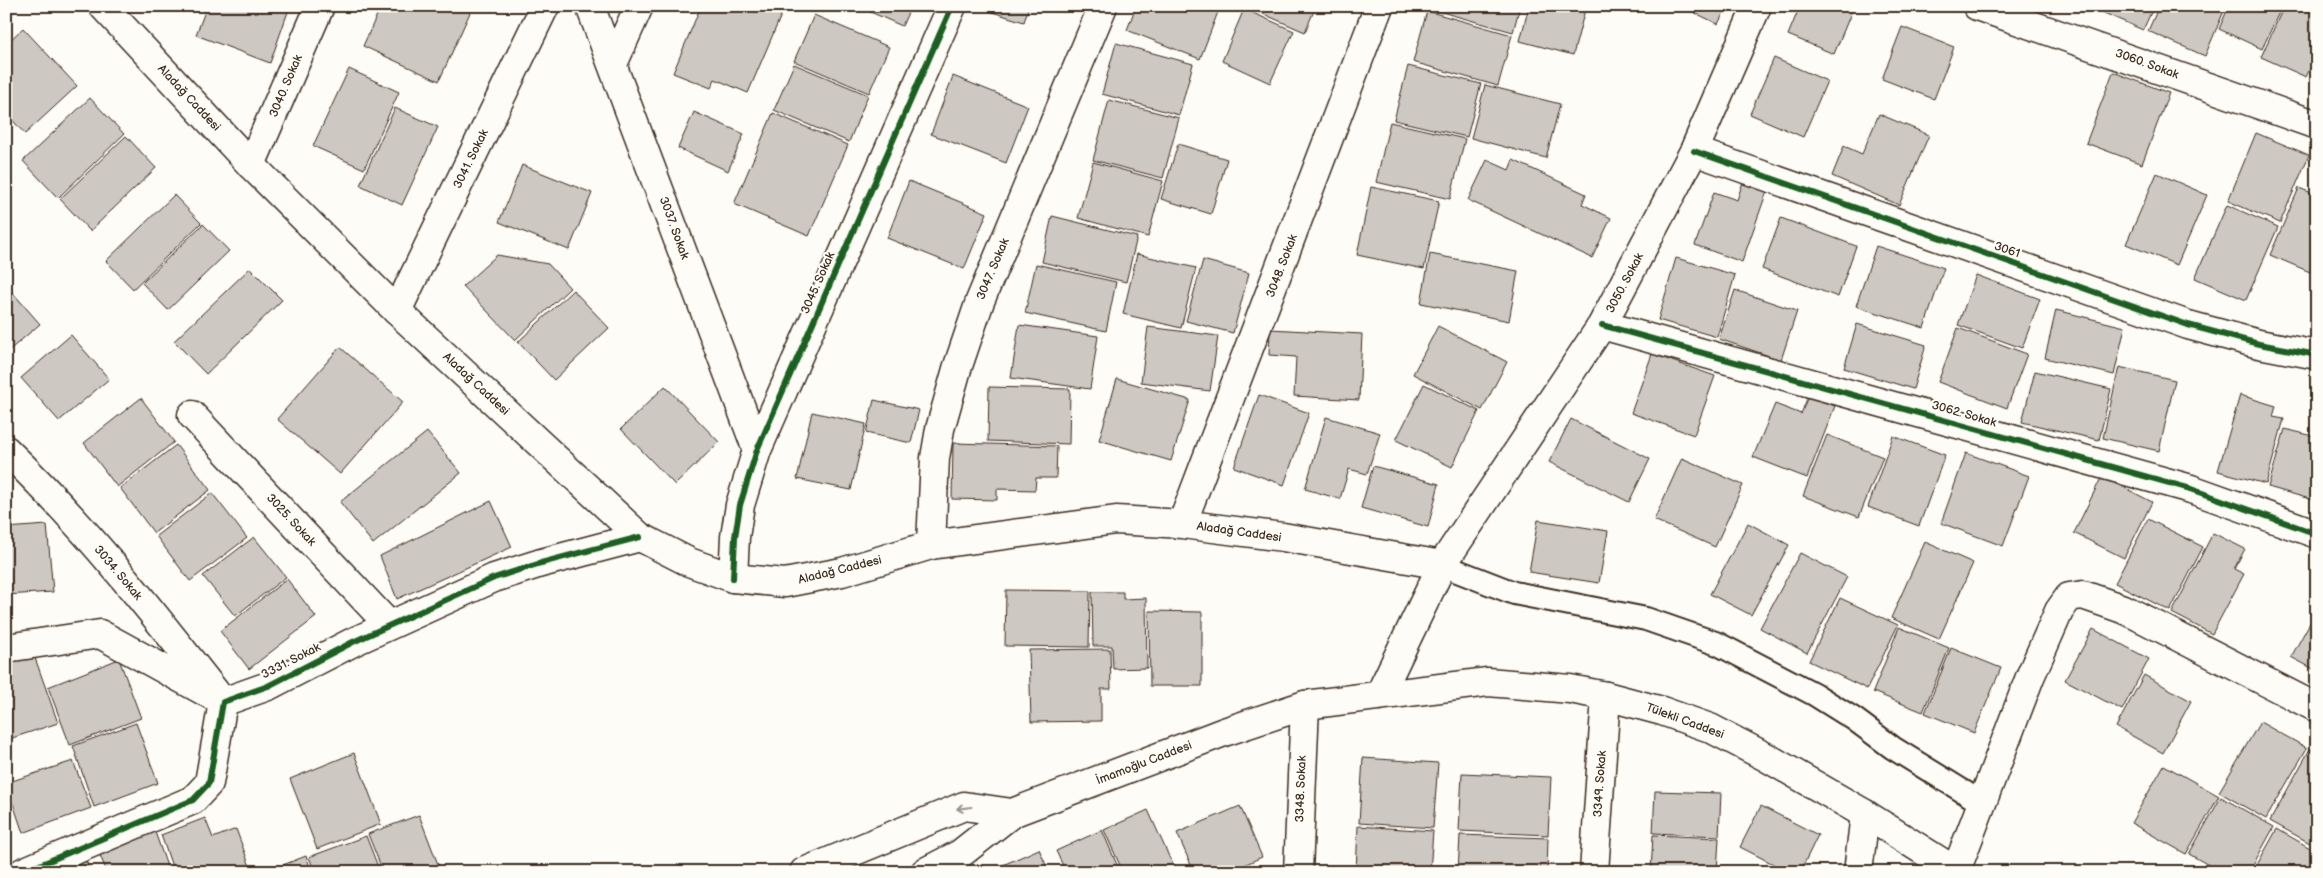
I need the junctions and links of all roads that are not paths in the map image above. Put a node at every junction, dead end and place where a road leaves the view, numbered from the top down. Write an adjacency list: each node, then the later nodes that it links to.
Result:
1 (103, 6): 14 (street, Aladağ Caddesi)
2 (320, 6): 14 (street, 3040. Sokak)
3 (545, 6): 15 (street, 3041. Sokak)
4 (590, 6): 11 (street, 3037. Sokak)
5 (640, 6): 11 (street)
6 (952, 6): 20 (street, 3045. Sokak)
7 (1103, 6): 24 (street, 3047. Sokak)
8 (1380, 6): 21 (street, 3048. Sokak)
9 (1757, 6): 13 (street, 3050. Sokak)
10 (1977, 6): 12 (street, 3060. Sokak)
11 (613, 64): 20 (street, 3037. Sokak)
12 (2316, 123)
13 (1694, 151): 16 (street, 3050. Sokak); 17 (street, 3061)
14 (251, 165): 15 (street, Aladağ Caddesi)
15 (397, 311): 23 (street, Aladağ Caddesi)
16 (1602, 326): 22 (street, 3062. Sokak); 25 (street, 3050. Sokak)
17 (2317, 355)
18 (192, 414): 27 (street, 3025. Sokak)
19 (6, 450): 31 (street, 3034. Sokak)
20 (757, 450): 26 (street, 3045. Sokak)
21 (1182, 524): 24 (street, Aladağ Caddesi); 25 (street, Aladağ Caddesi)
22 (2317, 534)
23 (640, 537): 26 (street, Aladağ Caddesi); 27 (street, 3331. Sokak)
24 (931, 545): 26 (street, Aladağ Caddesi)
25 (1442, 565): 29 (street); 34 (lane)
26 (734, 578)
27 (389, 625): 31 (street, 3331. Sokak)
28 (6, 648): 31 (street)
29 (1379, 696): 30 (street, Tülekli Caddesi); 32 (street, İmamoğlu Caddesi)
30 (1606, 696): 36 (street, Tülekli Caddesi); 42 (street, 3349. Sokak)
31 (223, 702): 38 (street)
32 (1305, 705): 35 (street, İmamoğlu Caddesi); 41 (street, 3348. Sokak)
33 (2317, 708): 34 (street)
34 (1982, 803): 37 (street)
35 (1012, 813): 39 (street, one-way to 39); 40 (street, İmamoğlu Caddesi)
36 (1864, 814): 37 (street, Tülekli Caddesi); 43 (street)
37 (1956, 871)
38 (23, 872)
39 (804, 872)
40 (925, 872)
41 (1298, 872)
42 (1594, 872)
43 (1858, 872)

